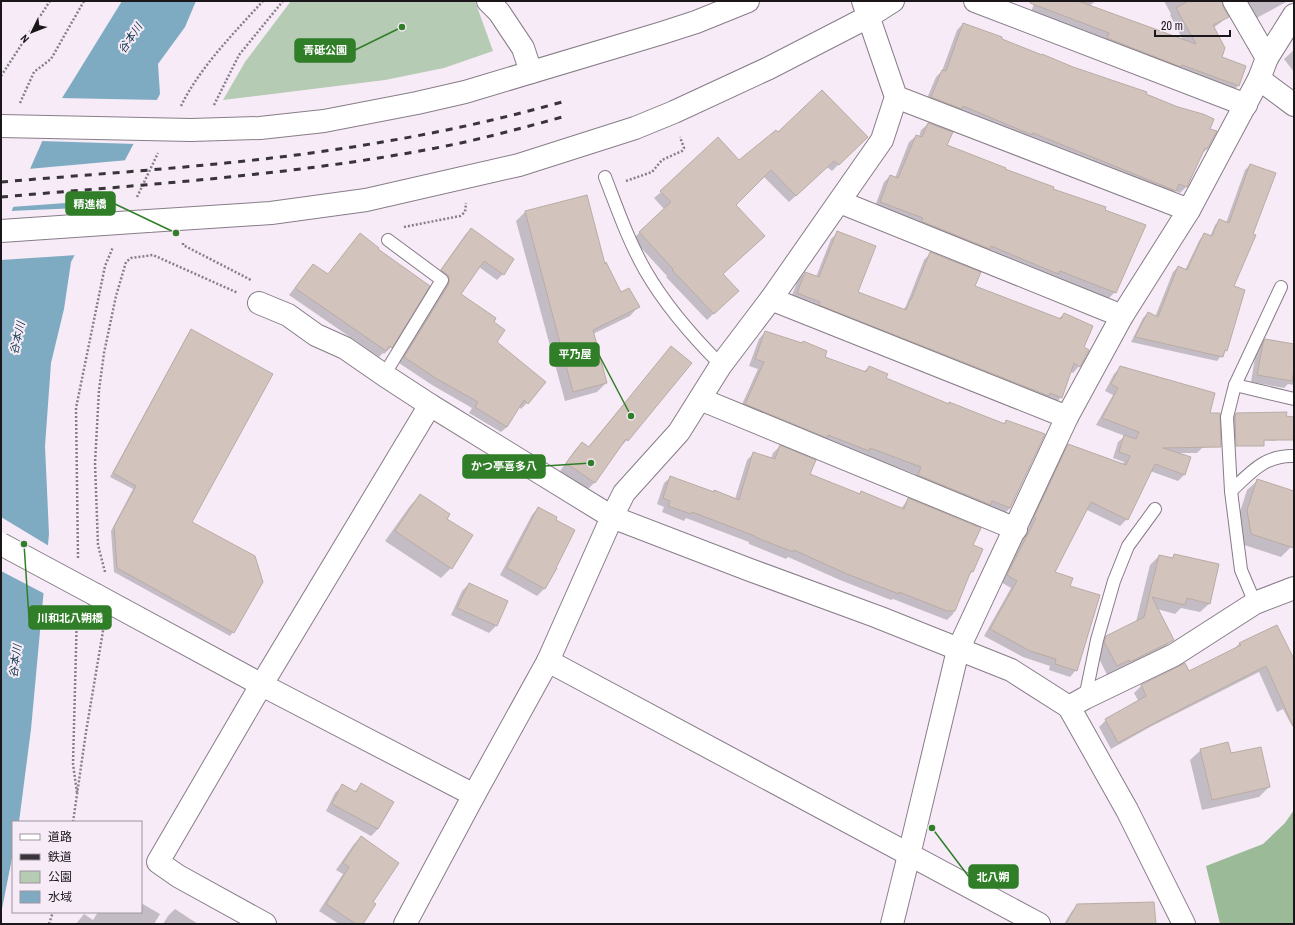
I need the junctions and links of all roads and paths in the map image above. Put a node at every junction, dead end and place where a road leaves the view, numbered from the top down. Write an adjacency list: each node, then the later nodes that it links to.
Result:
1 (50, 1): 14 (path)
2 (84, 1): 20 (path)
3 (263, 1): 21 (path)
4 (283, 1): 19 (path)
5 (488, 1): 13 (street)
6 (893, 1): 10 (street)
7 (975, 1): 17 (street)
8 (1234, 1): 12 (street)
9 (742, 2): 13 (street)
10 (865, 9): 16 (street); 30 (street)
11 (1294, 15): 12 (street)
12 (1267, 58): 15 (street)
13 (531, 72): 22 (street, bridge)
14 (1, 76)
15 (1259, 79): 17 (street); 18 (street)
16 (896, 97): 27 (street); 29 (street)
17 (1246, 105): 29 (street)
18 (1294, 105)
19 (213, 106)
20 (18, 108)
21 (179, 110)
22 (1, 126)
23 (680, 137): 25 (path)
24 (159, 151): 26 (path)
25 (606, 182): 39 (lane)
26 (136, 199)
27 (840, 202): 36 (street); 38 (street)
28 (466, 203): 32 (path)
29 (1188, 210): 38 (street)
30 (177, 219): 31 (street, bridge); 34 (path)
31 (1, 231)
32 (388, 240): 40 (lane)
33 (114, 246): 52 (path)
34 (252, 281)
35 (1280, 287): 41 (lane)
36 (771, 299): 39 (street); 45 (street)
37 (259, 303): 40 (street); 53 (path)
38 (1122, 316): 45 (street)
39 (721, 365): 42 (street)
40 (384, 375): 44 (street)
41 (1235, 385): 43 (lane); 47 (lane)
42 (700, 398): 49 (street); 50 (street)
43 (1294, 399)
44 (430, 405): 49 (street); 60 (street)
45 (1067, 417): 50 (street)
46 (1294, 456): 47 (lane)
47 (1231, 491): 55 (lane)
48 (1155, 509): 61 (lane)
49 (612, 518): 58 (street); 59 (street)
50 (1016, 529): 58 (street)
51 (1, 544): 53 (street, bridge)
52 (78, 560)
53 (101, 586): 60 (street)
54 (1294, 588): 55 (street)
55 (1255, 603): 61 (street)
56 (77, 607): 62 (path)
57 (104, 621): 62 (path)
58 (958, 650): 61 (street); 65 (street)
59 (548, 661): 63 (street); 65 (street)
60 (262, 685): 63 (street); 68 (street)
61 (1077, 702): 72 (street)
62 (77, 794): 64 (path)
63 (474, 795): 69 (street)
64 (73, 821)
65 (909, 855): 70 (street); 71 (street)
66 (53, 913): 67 (path)
67 (49, 924)
68 (265, 924)
69 (405, 924)
70 (892, 924)
71 (1039, 924)
72 (1184, 924)

